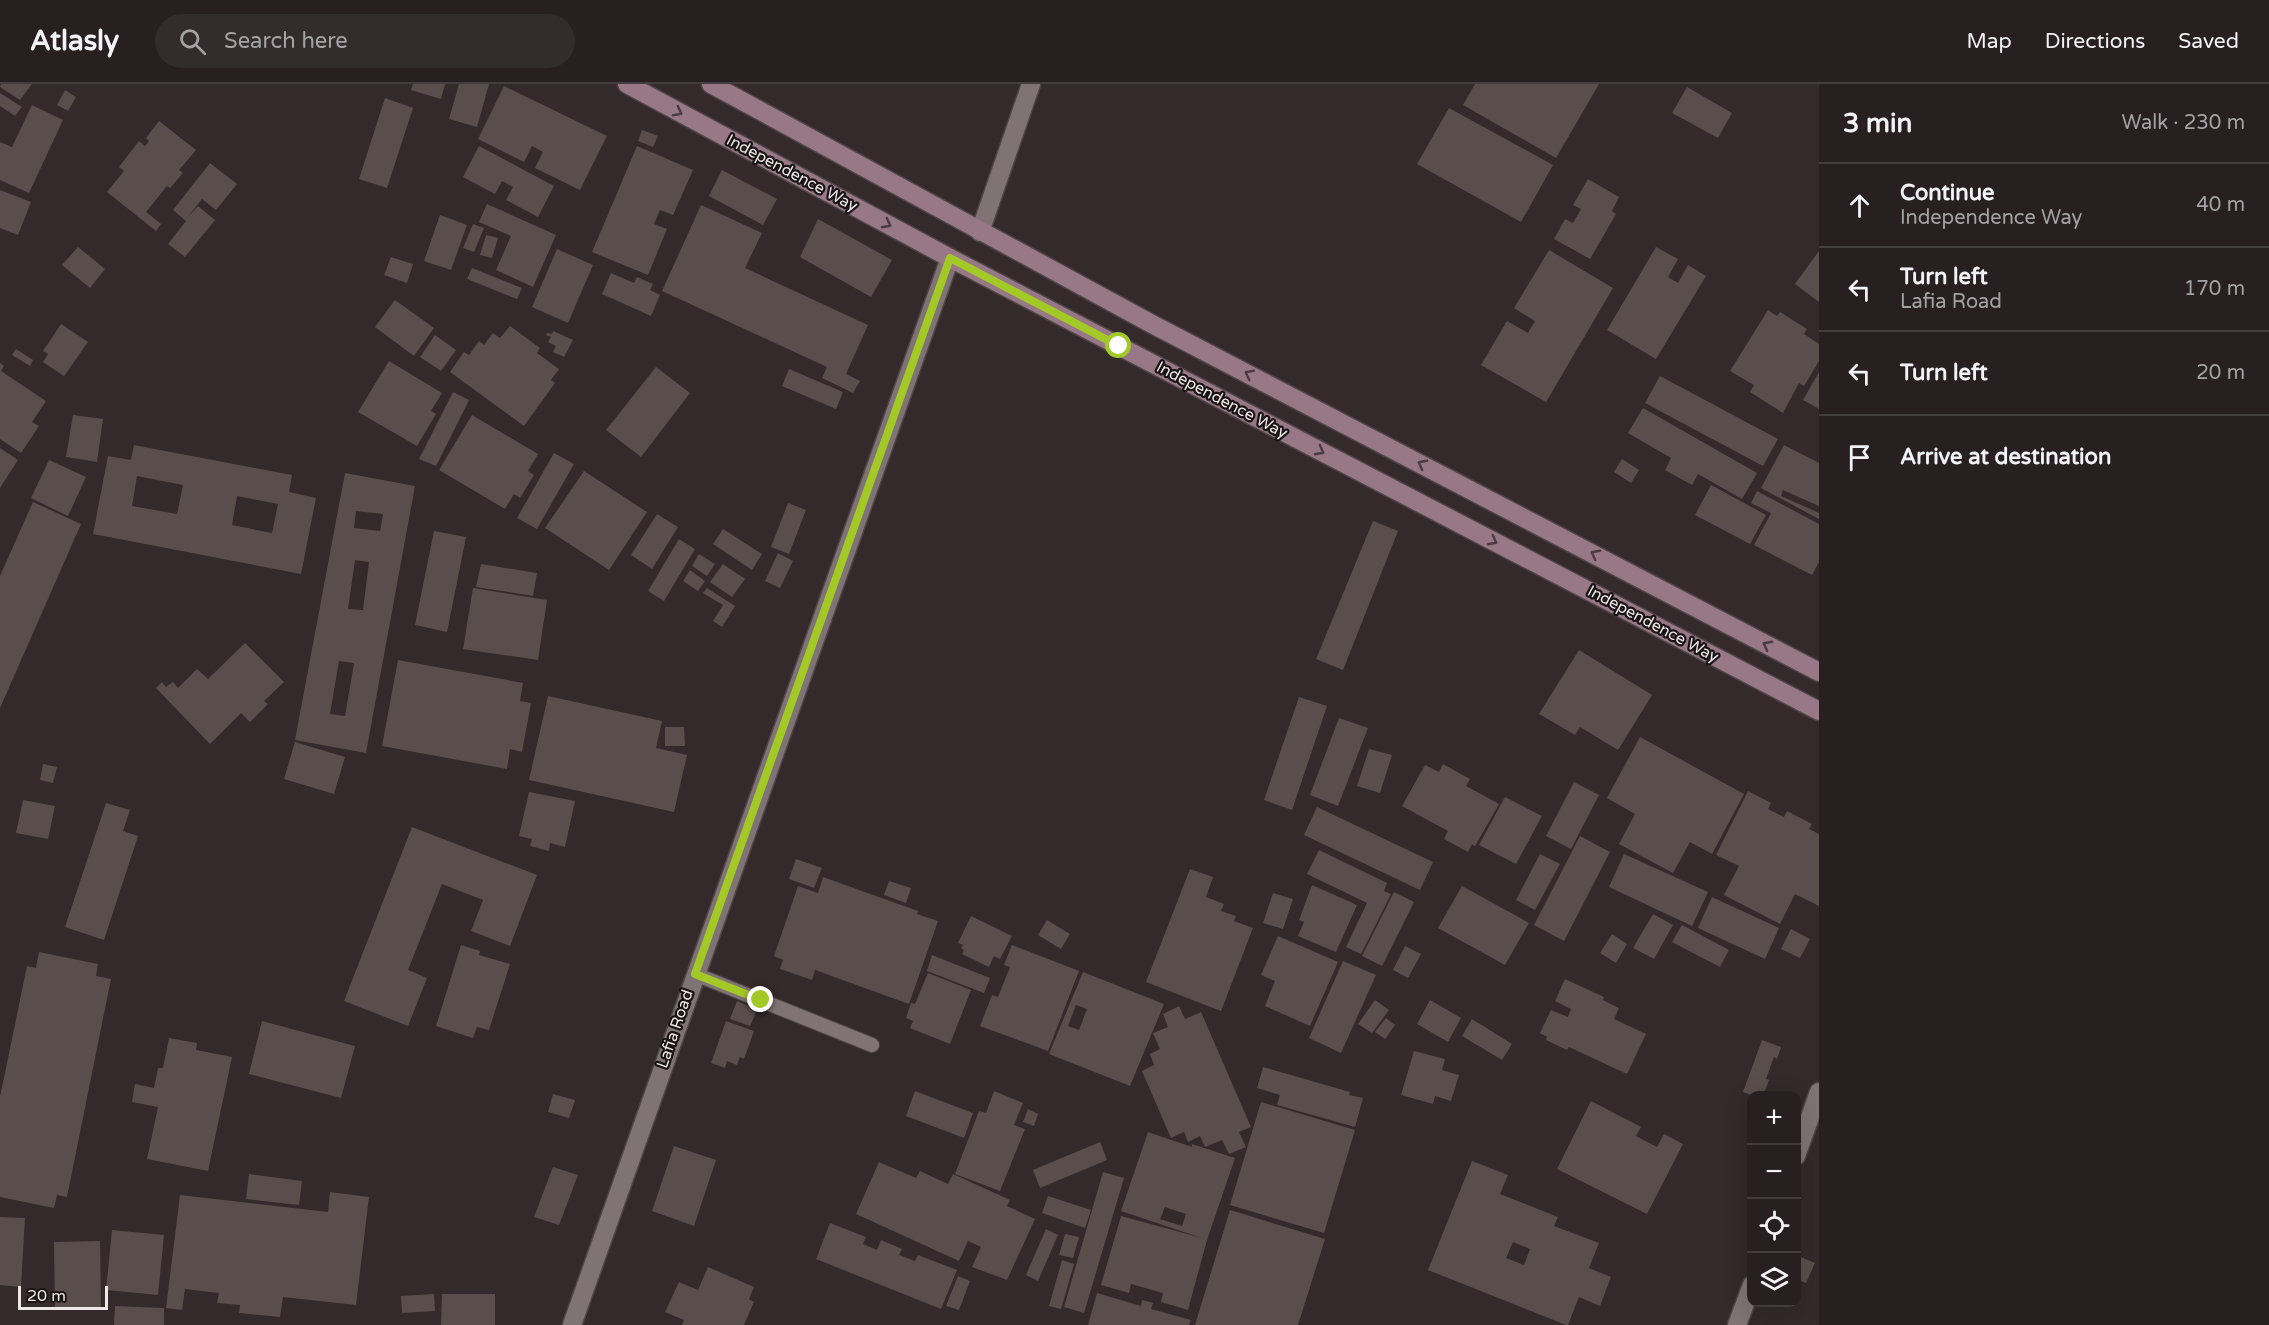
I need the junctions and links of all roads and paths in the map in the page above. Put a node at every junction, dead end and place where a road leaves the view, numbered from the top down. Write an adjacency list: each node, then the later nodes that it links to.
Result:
1 (627, 84): 5 (main road, Independence Way, one-way to 5)
2 (711, 84): 4 (main road, Independence Way)
3 (1031, 84): 4 (street)
4 (980, 232): 6 (main road, Independence Way, one-way to 4)
5 (950, 258): 7 (main road, Independence Way, one-way to 7); 8 (street, Lafia Road)
6 (1819, 672)
7 (1819, 711)
8 (695, 974): 9 (lane); 13 (street, Lafia Road)
9 (872, 1045)
10 (1819, 1092): 11 (street)
11 (1801, 1145)
12 (1747, 1298): 14 (street)
13 (572, 1325)
14 (1737, 1325)

